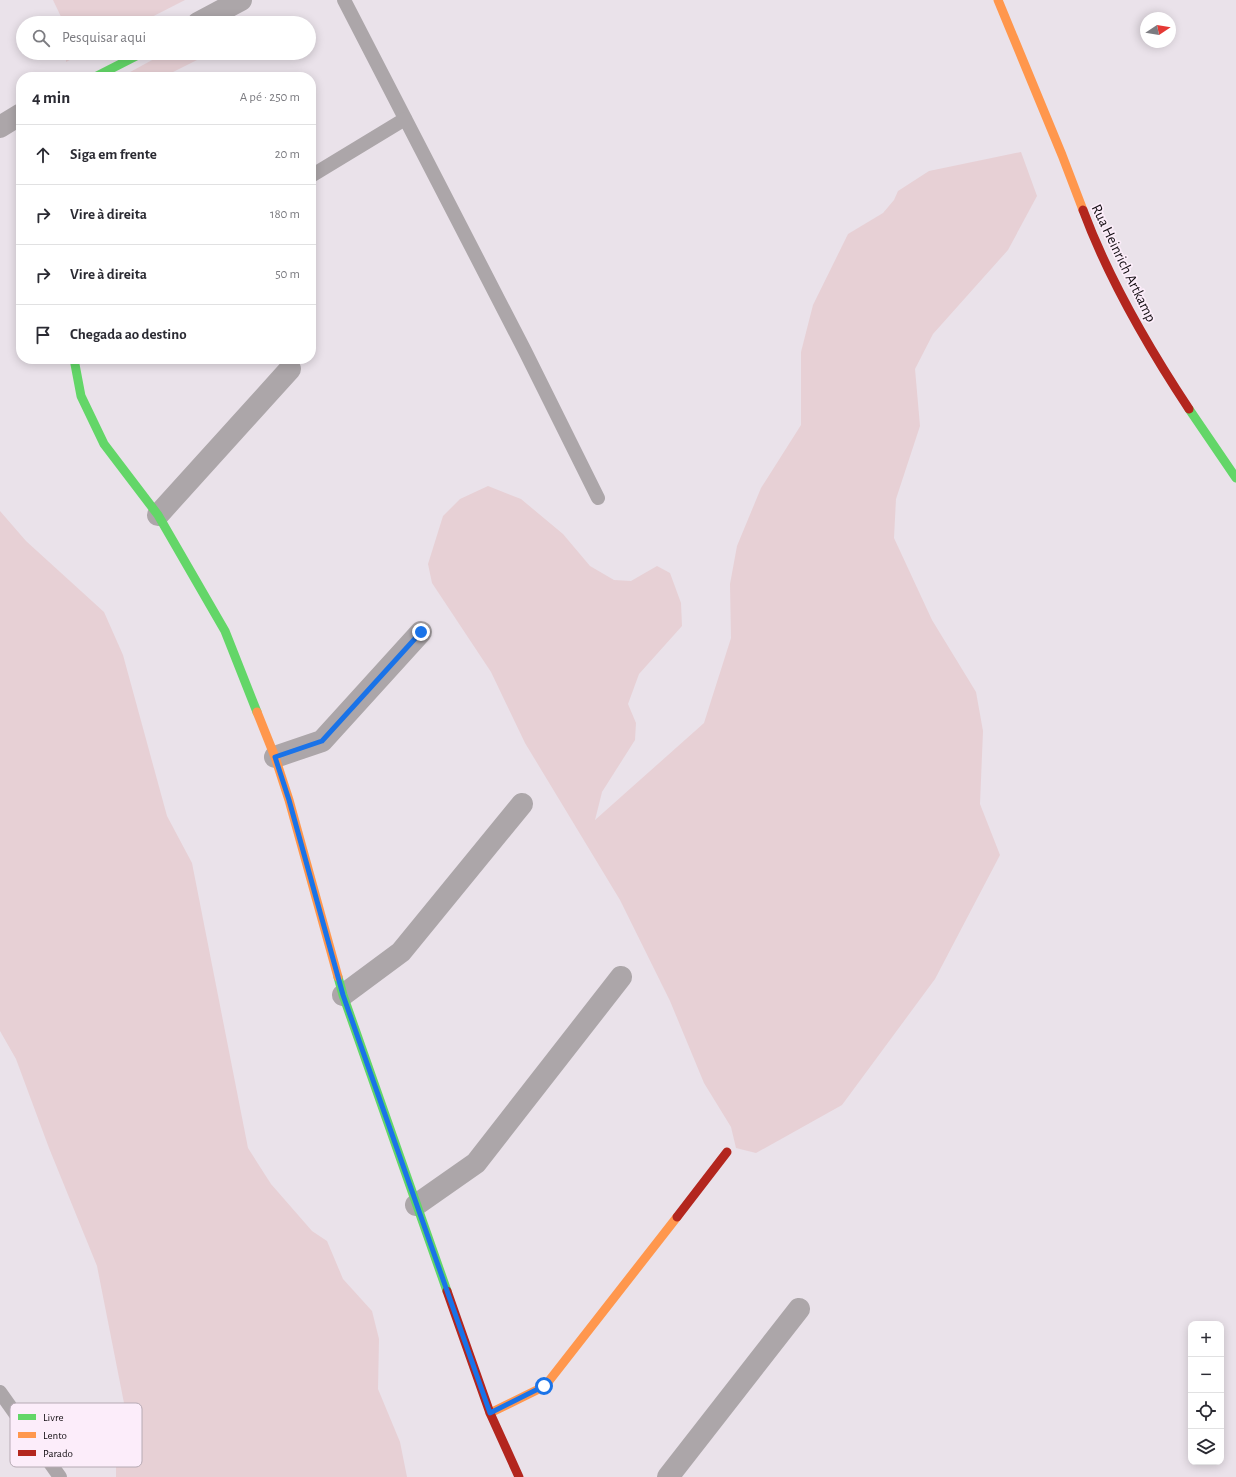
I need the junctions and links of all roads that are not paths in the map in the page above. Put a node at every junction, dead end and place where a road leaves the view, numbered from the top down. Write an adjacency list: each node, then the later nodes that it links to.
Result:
1 (241, 0): 4 (street)
2 (344, 0): 8 (lane)
3 (998, 0): 13 (street, Rua Heinrich Artkamp)
4 (211, 16)
5 (128, 60): 6 (street)
6 (104, 72)
7 (16, 117): 9 (street)
8 (405, 119): 10 (lane); 14 (lane)
9 (0, 127)
10 (316, 173)
11 (75, 364): 15 (street)
12 (290, 369): 15 (street)
13 (1236, 478)
14 (598, 498)
15 (158, 516): 17 (street)
16 (421, 632): 17 (street)
17 (275, 757): 20 (street)
18 (522, 804): 20 (street)
19 (621, 977): 22 (street)
20 (343, 995): 22 (street)
21 (728, 1152): 26 (street)
22 (416, 1205): 26 (street)
23 (799, 1309): 30 (street)
24 (0, 1392): 25 (lane)
25 (10, 1406)
26 (490, 1413): 29 (street)
27 (53, 1467): 28 (lane)
28 (60, 1477)
29 (519, 1477)
30 (668, 1477)

